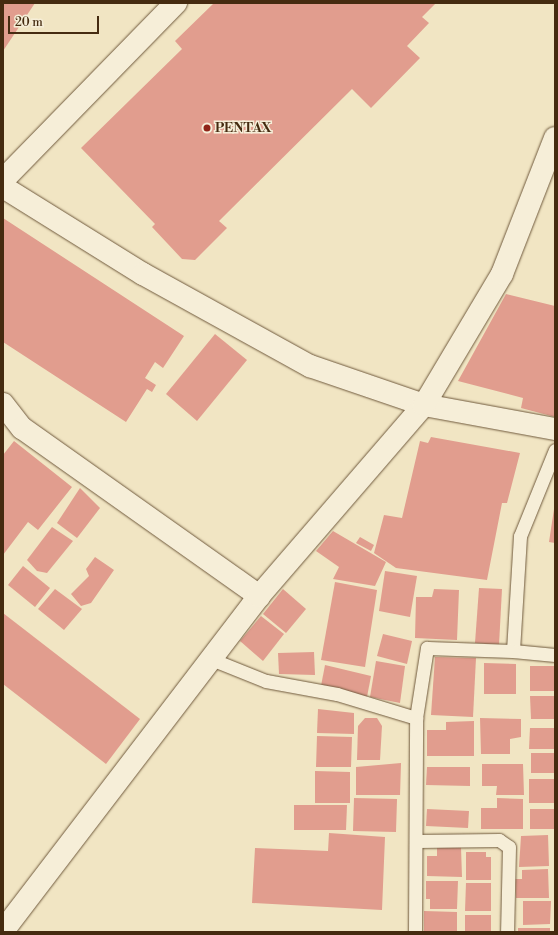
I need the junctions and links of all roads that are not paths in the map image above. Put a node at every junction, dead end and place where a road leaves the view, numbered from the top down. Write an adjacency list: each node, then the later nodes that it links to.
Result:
1 (176, 3): 3 (street)
2 (555, 138): 6 (street)
3 (3, 180)
4 (3, 187): 6 (street)
5 (3, 404): 9 (street)
6 (424, 405): 7 (street); 9 (street)
7 (555, 429)
8 (555, 450): 10 (lane)
9 (259, 596): 12 (street)
10 (513, 651): 11 (lane); 13 (lane)
11 (555, 655)
12 (211, 659): 13 (lane); 15 (street)
13 (416, 718): 14 (lane)
14 (417, 841): 16 (lane); 17 (lane)
15 (3, 931)
16 (415, 932)
17 (507, 932)

